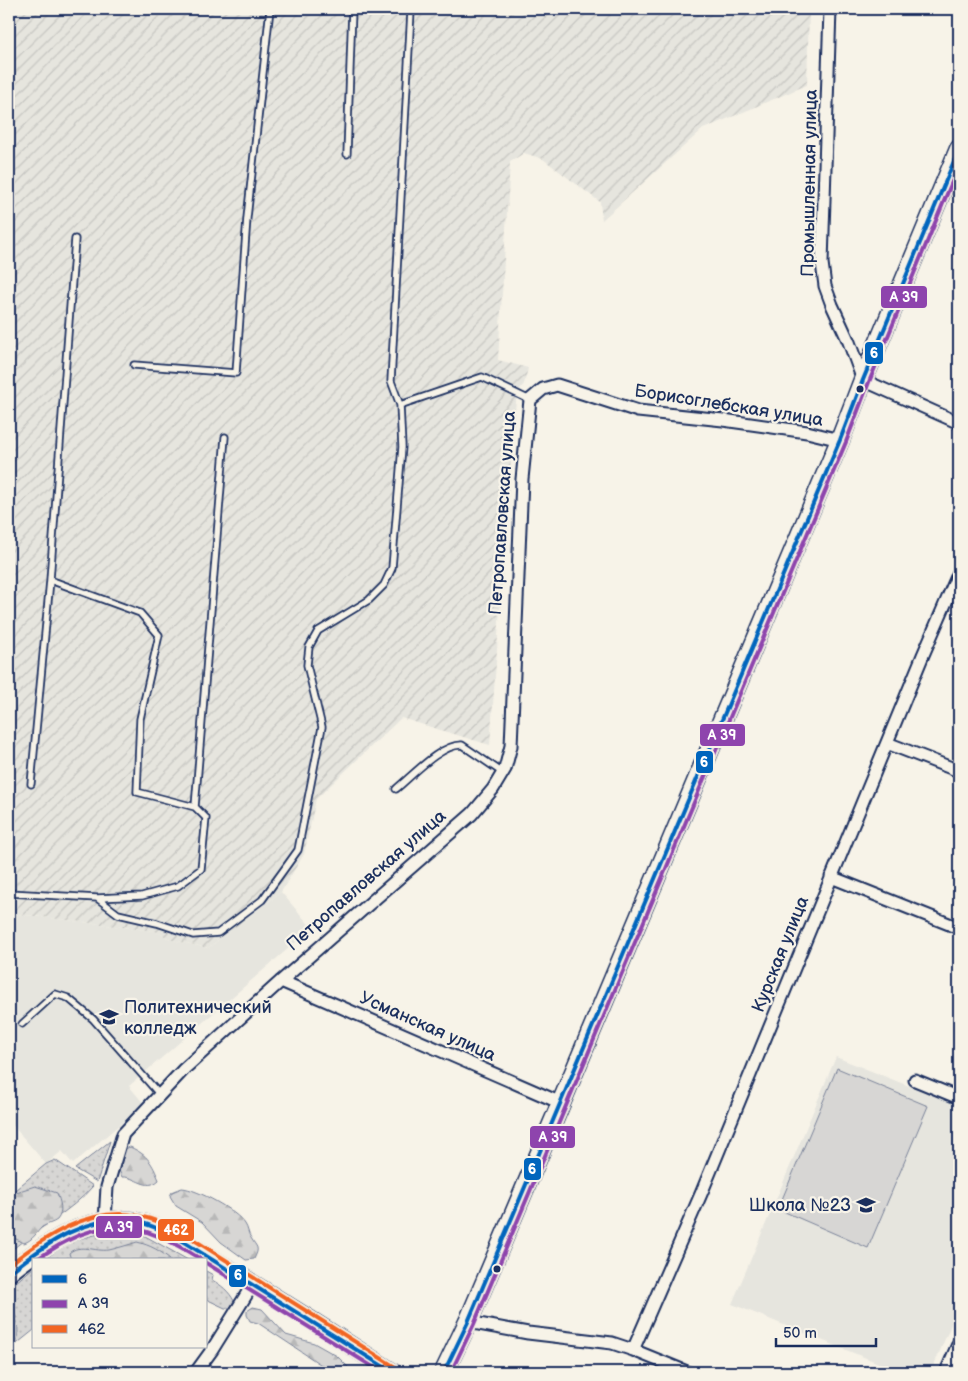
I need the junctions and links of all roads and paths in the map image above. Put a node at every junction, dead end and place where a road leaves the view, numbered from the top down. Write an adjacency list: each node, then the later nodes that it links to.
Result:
1 (270, 9): 8 (lane)
2 (352, 9): 6 (lane)
3 (409, 9): 11 (lane)
4 (830, 9): 9 (street, Промышленная улица)
5 (959, 149): 9 (main road)
6 (347, 154)
7 (75, 239): 16 (lane)
8 (134, 365)
9 (863, 380): 12 (street); 14 (main road)
10 (530, 400): 11 (lane); 14 (street, Борисоглебская улица); 19 (street, Петропавловская улица)
11 (400, 406): 25 (lane)
12 (959, 423)
13 (225, 437): 22 (lane)
14 (840, 440): 32 (main road)
15 (959, 573): 17 (street, Курская улица)
16 (50, 580): 20 (lane); 22 (lane)
17 (887, 743): 18 (street); 23 (street, Курская улица)
18 (959, 771)
19 (503, 773): 21 (lane); 27 (street, Петропавловская улица)
20 (32, 784)
21 (396, 789)
22 (195, 807): 25 (lane)
23 (831, 877): 26 (street); 38 (street, Курская улица)
24 (9, 893): 25 (lane)
25 (97, 898)
26 (959, 928)
27 (281, 981): 30 (street, Петропавловская улица); 32 (street, Усманская улица)
28 (22, 1024): 30 (lane)
29 (916, 1080): 31 (street)
30 (160, 1095): 33 (street, Петропавловская улица)
31 (959, 1098)
32 (561, 1103): 36 (main road)
33 (104, 1221): 34 (main road); 35 (main road)
34 (9, 1273)
35 (253, 1284): 39 (street); 40 (main road)
36 (468, 1322): 38 (street); 41 (main road)
37 (959, 1342): 43 (street)
38 (633, 1350): 42 (street)
39 (196, 1372)
40 (392, 1372)
41 (444, 1372)
42 (688, 1372)
43 (946, 1372)

